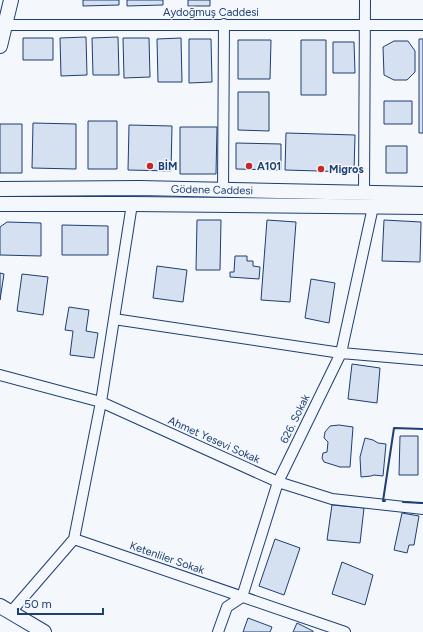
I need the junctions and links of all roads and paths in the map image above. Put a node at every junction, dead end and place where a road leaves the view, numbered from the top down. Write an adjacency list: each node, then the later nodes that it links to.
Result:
1 (11, 0): 3 (main road)
2 (365, 0): 5 (street)
3 (3, 24): 4 (street, Aydoğmuş Caddesi); 7 (main road)
4 (224, 24): 5 (street, Aydoğmuş Caddesi); 9 (street)
5 (365, 25): 6 (street, Aydoğmuş Caddesi); 10 (street)
6 (423, 25)
7 (0, 46)
8 (0, 189): 9 (main road, Gödene Caddesi)
9 (223, 190): 10 (main road, Gödene Caddesi)
10 (364, 193): 11 (main road, Gödene Caddesi)
11 (423, 194)
12 (0, 204): 13 (main road, Gödene Caddesi)
13 (132, 204): 14 (main road, Gödene Caddesi); 16 (street)
14 (374, 207): 15 (main road, Gödene Caddesi); 17 (street, 626. Sokak)
15 (423, 207)
16 (114, 319): 17 (street); 20 (street)
17 (341, 353): 18 (street); 21 (street, 626. Sokak)
18 (423, 360)
19 (0, 375): 20 (street, Ahmet Yesevi Sokak)
20 (101, 402): 21 (street, Ahmet Yesevi Sokak); 23 (street)
21 (278, 482): 22 (street, Ahmet Yesevi Sokak); 24 (street, 626. Sokak)
22 (423, 509)
23 (74, 539): 24 (street, Ketenliler Sokak); 25 (street)
24 (242, 597): 27 (street); 28 (street, Ketenliler Sokak)
25 (5, 609): 26 (main road)
26 (44, 632)
27 (218, 632)
28 (345, 632)

